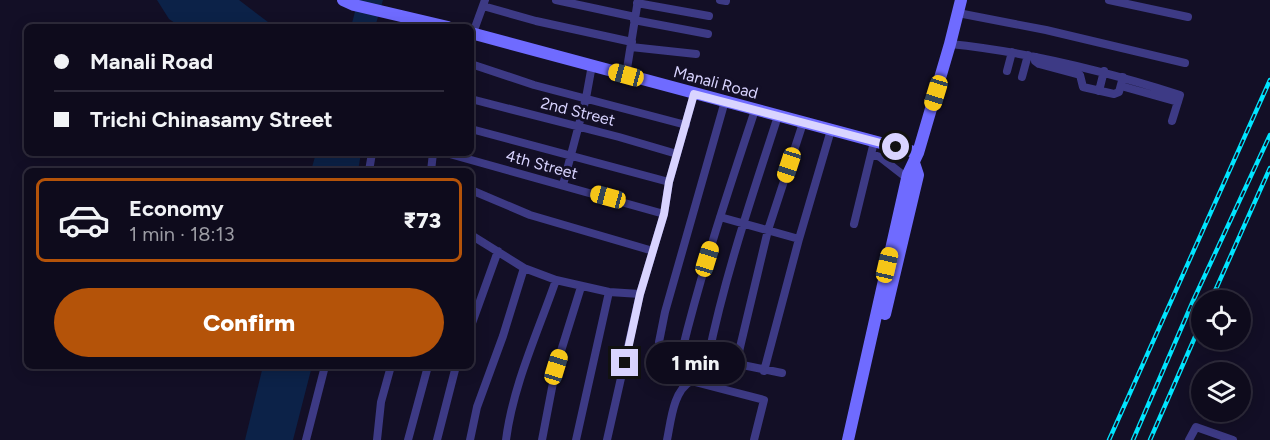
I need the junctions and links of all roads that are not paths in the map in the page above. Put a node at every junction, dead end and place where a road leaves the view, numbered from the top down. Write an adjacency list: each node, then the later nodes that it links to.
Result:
1 (556, 0): 10 (street)
2 (961, 0): 7 (main road)
3 (1109, 0): 9 (street)
4 (637, 1): 8 (street); 10 (street)
5 (349, 3): 11 (main road)
6 (484, 3): 13 (street); 17 (street)
7 (958, 13): 16 (main road); 21 (street)
8 (710, 16)
9 (1188, 17)
10 (634, 18): 15 (street); 17 (street)
11 (400, 21): 12 (main road)
12 (424, 24)
13 (474, 28)
14 (474, 34): 23 (main road, Manali Road)
15 (708, 34)
16 (951, 44): 18 (street); 48 (main road)
17 (632, 45): 19 (street); 27 (street)
18 (1012, 52): 20 (street); 25 (street)
19 (696, 54)
20 (1032, 56): 24 (street); 28 (street); 29 (street)
21 (1185, 63)
22 (474, 65): 33 (street)
23 (592, 66): 27 (main road, Manali Road); 33 (street)
24 (1085, 67): 26 (street); 29 (street)
25 (1007, 71)
26 (1104, 71): 30 (street); 31 (street)
27 (626, 75): 32 (main road, Manali Road)
28 (1022, 77)
29 (1082, 77): 31 (street)
30 (1122, 82): 31 (street); 38 (street)
31 (1099, 91)
32 (694, 94): 35 (main road, Manali Road); 40 (street)
33 (586, 98): 40 (street); 41 (street)
34 (474, 100): 41 (street, 2nd Street)
35 (725, 101): 36 (main road, Manali Road); 68 (street)
36 (755, 110): 37 (main road, Manali Road); 54 (street)
37 (778, 116): 39 (main road, Manali Road); 55 (street)
38 (1172, 121)
39 (803, 123): 43 (main road, Manali Road); 57 (street)
40 (686, 125): 45 (street)
41 (579, 127): 45 (street, 2nd Street); 47 (street)
42 (474, 130): 47 (street)
43 (831, 130): 44 (main road, Manali Road); 59 (street)
44 (873, 148): 48 (main road, Manali Road); 49 (street); 56 (street)
45 (677, 154): 50 (street)
46 (457, 156): 51 (street, 4th Street)
47 (571, 156): 50 (street); 51 (street)
48 (916, 158): 49 (main road); 89 (main road)
49 (907, 178): 88 (main road)
50 (669, 182): 53 (street)
51 (563, 185): 53 (street, 4th Street)
52 (474, 191): 61 (street)
53 (664, 214): 61 (street)
54 (720, 217): 55 (street); 68 (street)
55 (742, 224): 57 (street); 69 (street)
56 (854, 224)
57 (768, 230): 59 (street); 70 (street)
58 (474, 237): 60 (street)
59 (799, 239): 75 (street)
60 (498, 251): 62 (street); 67 (street)
61 (653, 251): 66 (street)
62 (525, 268): 63 (street); 81 (street)
63 (556, 280): 64 (street); 82 (street)
64 (581, 287): 65 (street); 83 (street)
65 (609, 292): 66 (street); 84 (street)
66 (640, 294): 85 (street)
67 (474, 318)
68 (682, 351): 69 (street)
69 (708, 358): 70 (street)
70 (736, 364): 75 (street)
71 (325, 369): 77 (street)
72 (390, 369): 78 (street)
73 (427, 369): 79 (street)
74 (455, 369): 80 (street)
75 (764, 371): 76 (street)
76 (782, 373)
77 (306, 440)
78 (377, 440)
79 (408, 440)
80 (437, 440)
81 (470, 440)
82 (506, 440)
83 (542, 440)
84 (576, 440)
85 (607, 440)
86 (667, 440): 87 (street)
87 (754, 440)
88 (848, 440)
89 (855, 440)
90 (1189, 440): 91 (street)
91 (1233, 440)

